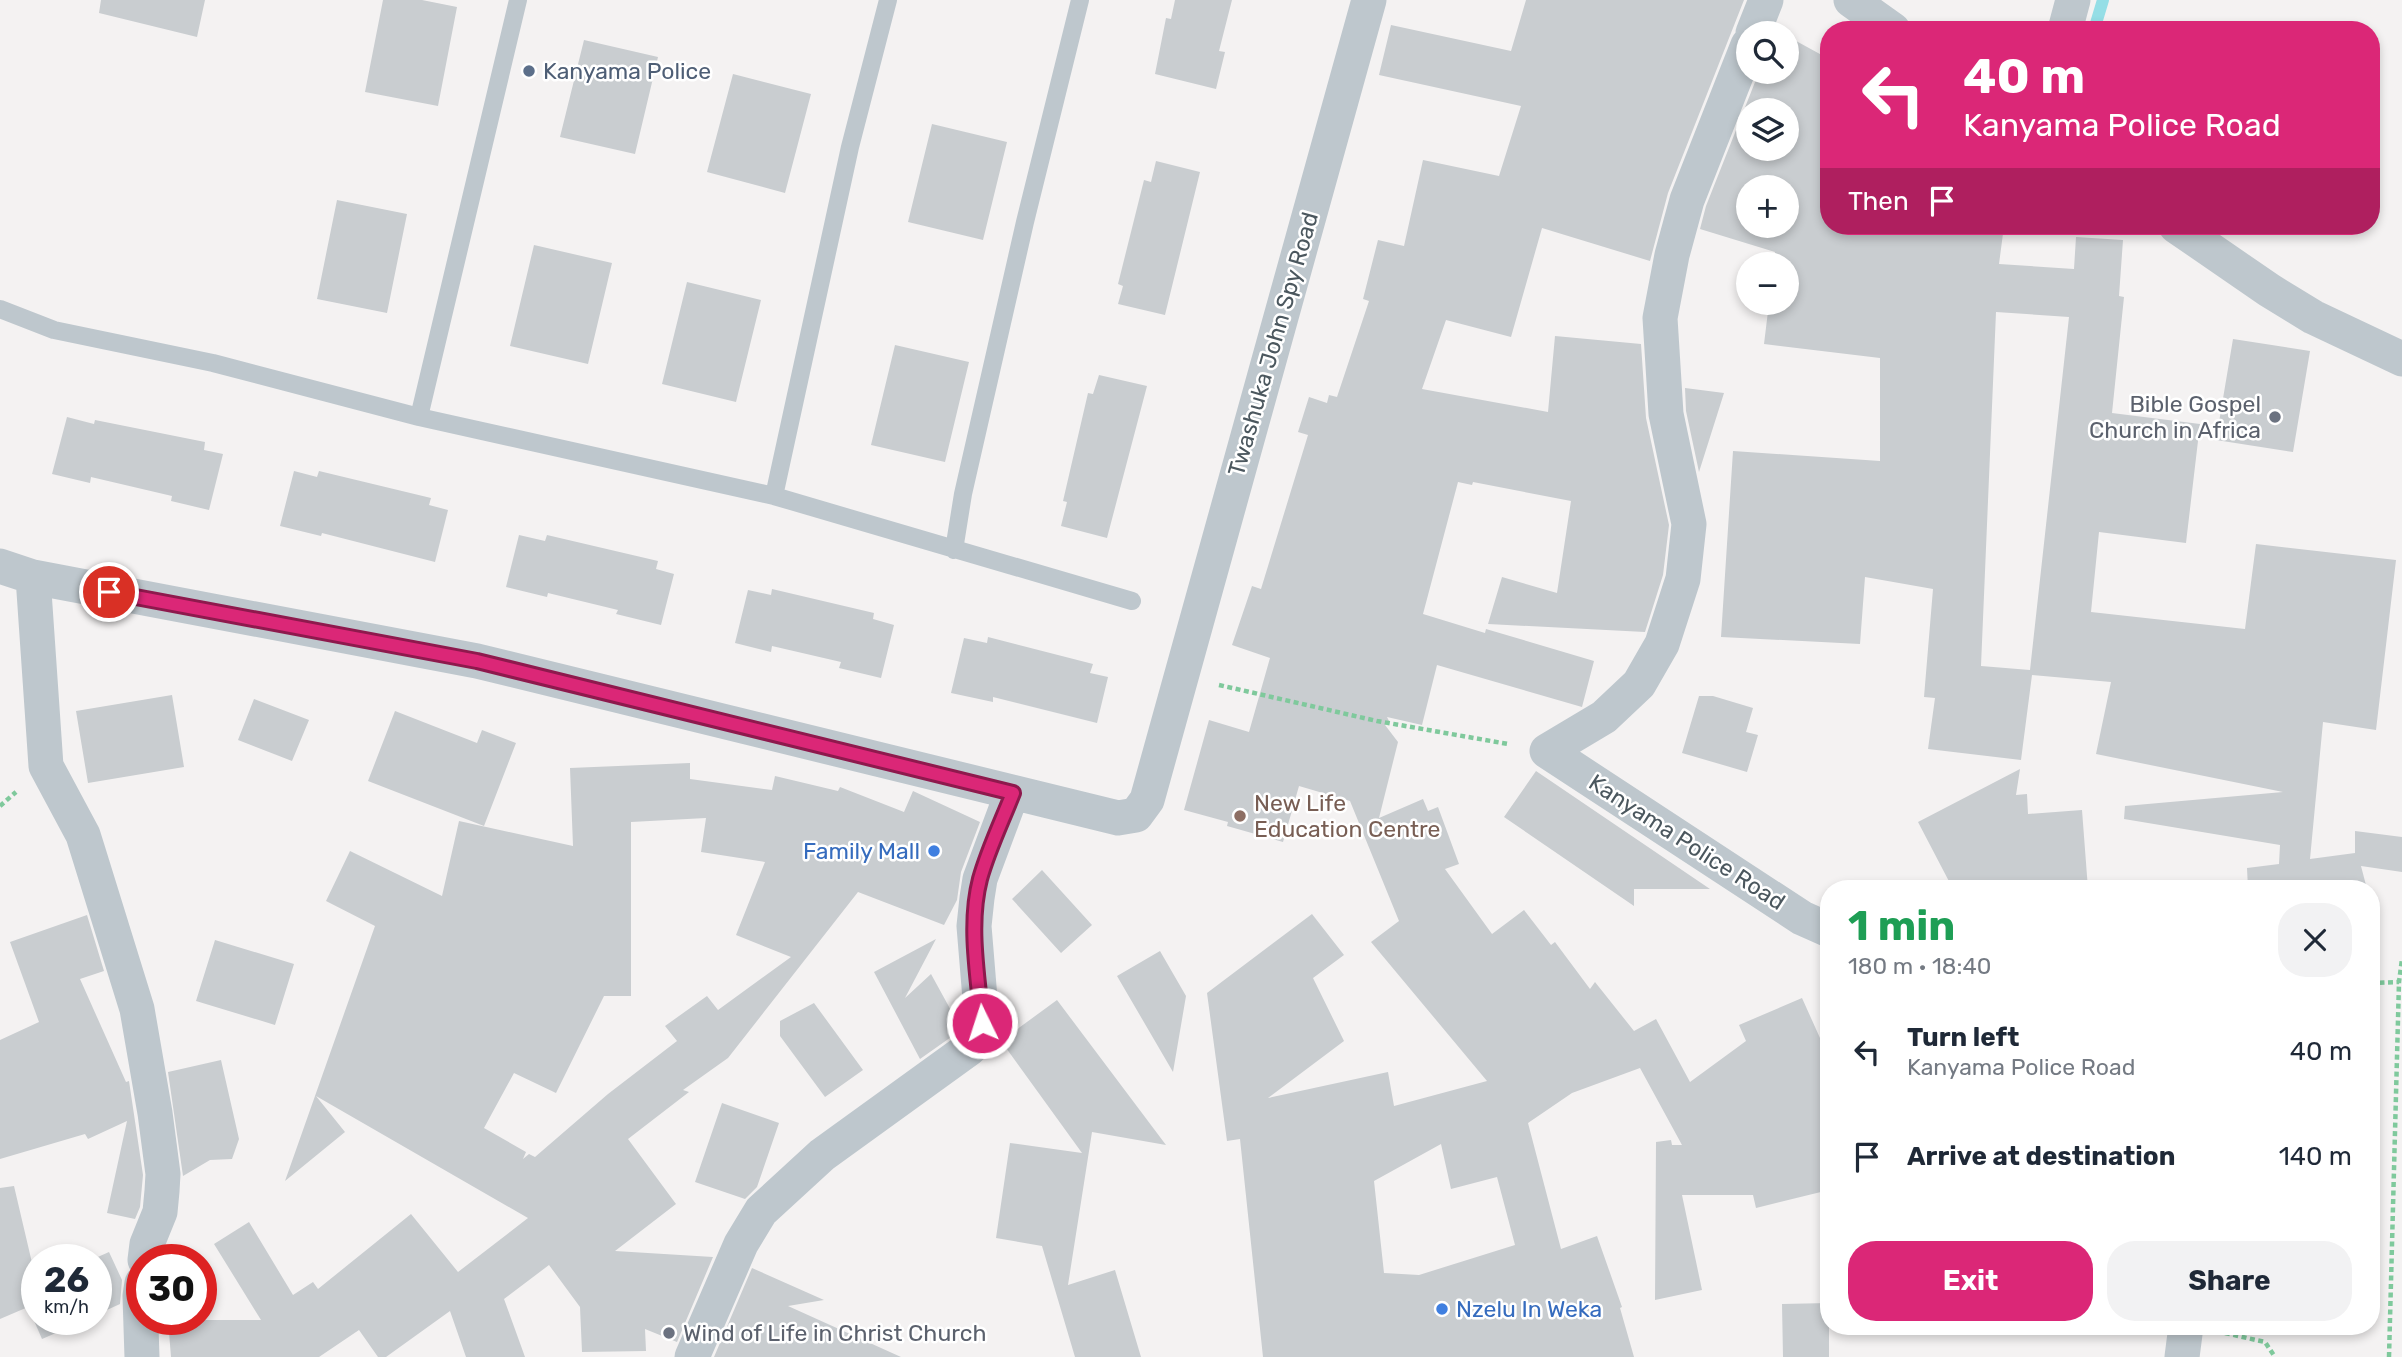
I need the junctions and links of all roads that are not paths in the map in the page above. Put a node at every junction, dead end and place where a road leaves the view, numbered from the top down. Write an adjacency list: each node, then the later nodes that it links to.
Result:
1 (518, 0): 15 (lane)
2 (888, 0): 16 (lane)
3 (1080, 0): 17 (lane)
4 (1369, 0): 21 (street, Twashuka John Spy Road)
5 (1766, 0): 8 (street)
6 (1852, 0): 9 (street)
7 (2073, 0): 10 (street)
8 (1758, 21)
9 (1881, 21)
10 (2067, 21)
11 (1736, 75): 22 (street, Kanyama Police Road)
12 (2189, 235): 14 (street)
13 (0, 309): 15 (lane)
14 (2402, 359)
15 (419, 417): 16 (lane)
16 (774, 496): 17 (lane)
17 (954, 550): 20 (lane)
18 (0, 566): 19 (street)
19 (33, 577): 21 (street); 23 (street)
20 (1132, 601)
21 (1013, 793): 27 (street)
22 (1820, 926)
23 (147, 1244)
24 (141, 1335): 26 (street)
25 (2200, 1335): 28 (street)
26 (142, 1357)
27 (692, 1357)
28 (2182, 1357)

